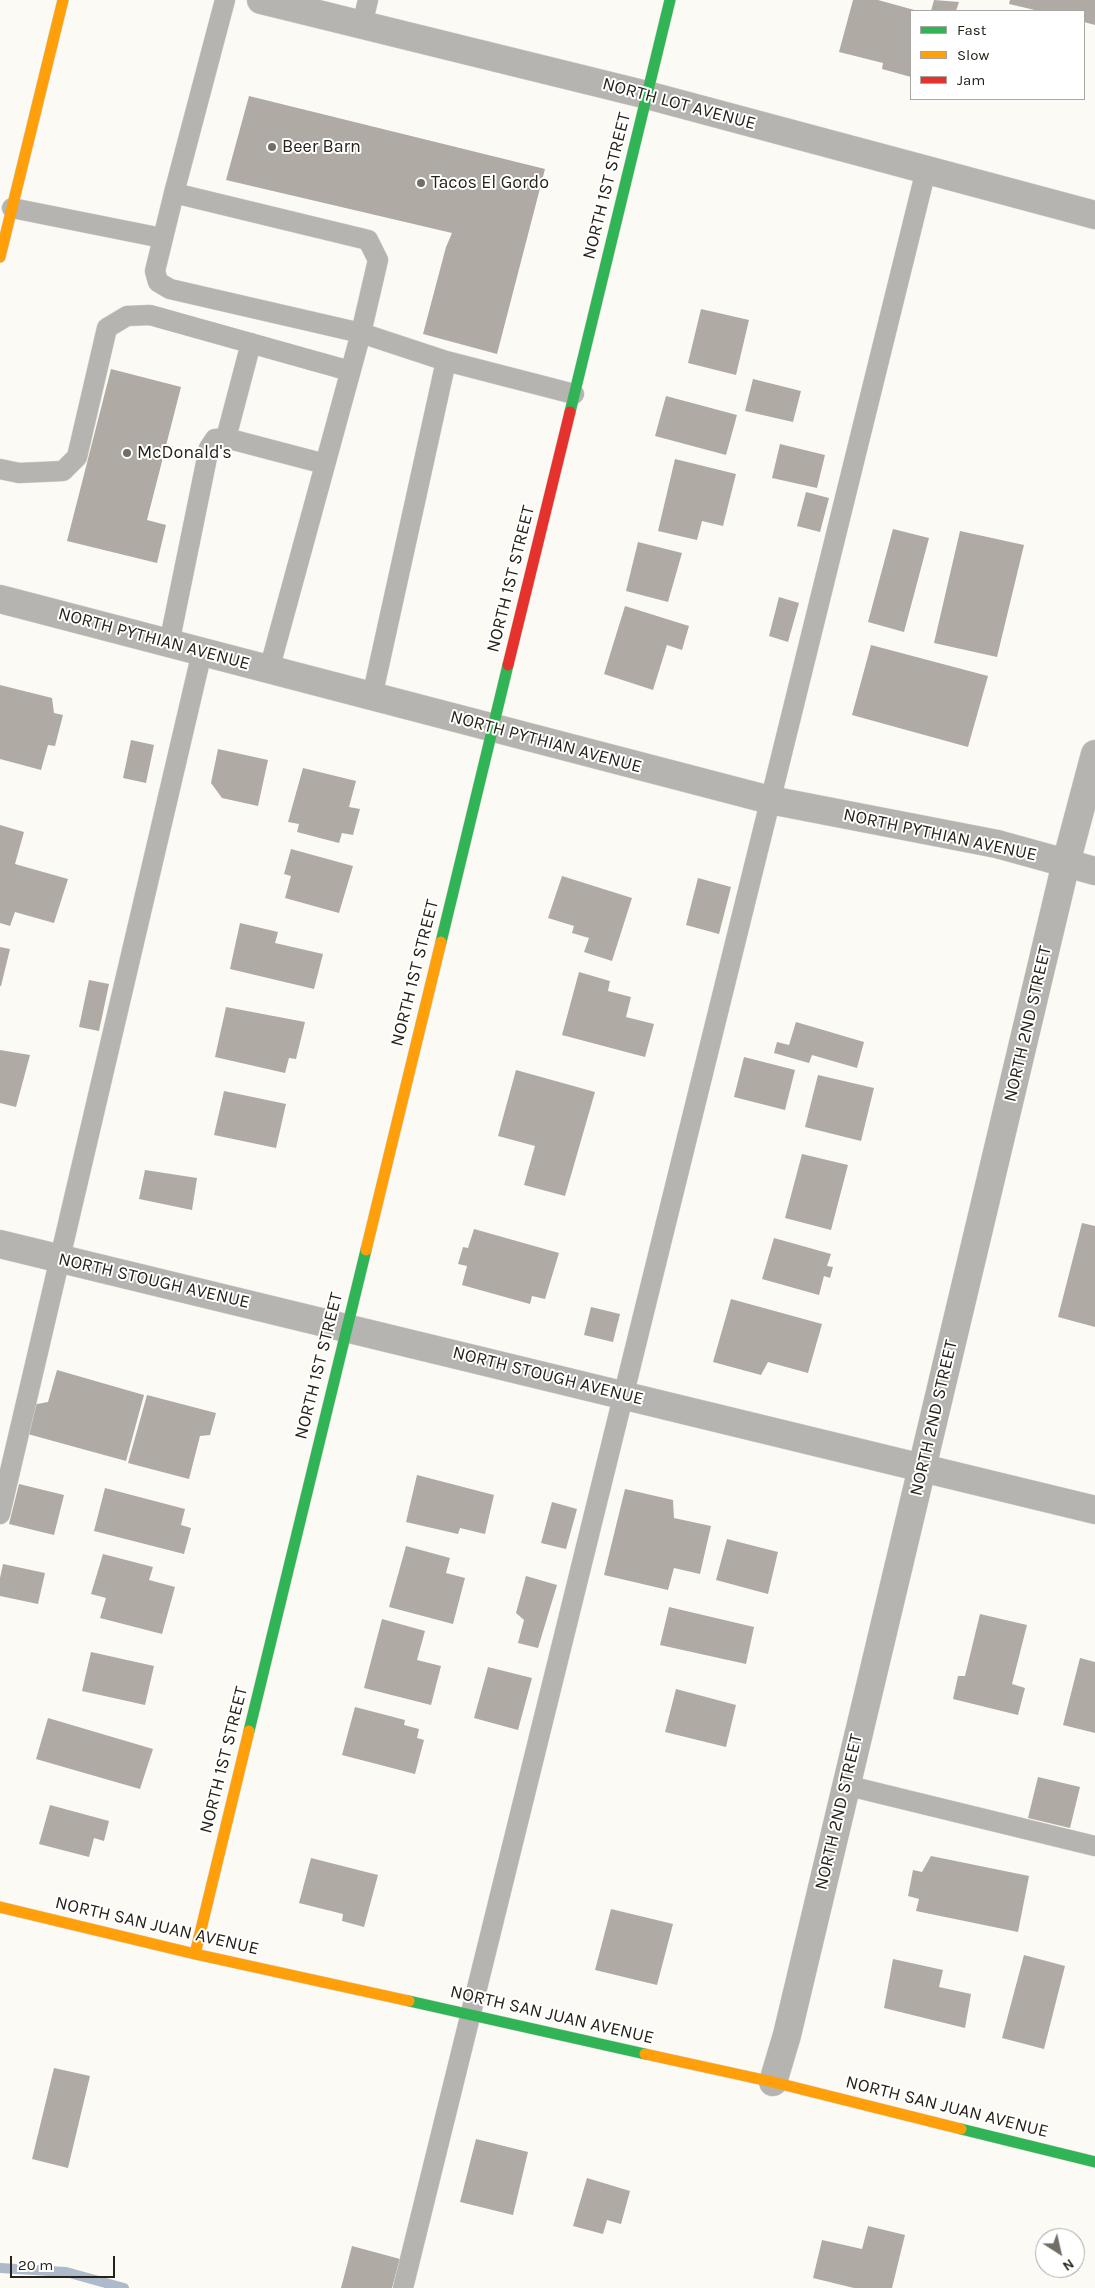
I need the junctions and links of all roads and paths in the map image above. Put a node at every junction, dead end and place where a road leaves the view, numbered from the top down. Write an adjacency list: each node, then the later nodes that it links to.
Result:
1 (62, 0): 9 (main road)
2 (225, 0): 8 (lane)
3 (261, 0): 5 (street, NORTH LOT AVENUE)
4 (670, 0): 6 (main road, NORTH 1ST STREET)
5 (365, 12): 6 (street, NORTH LOT AVENUE)
6 (647, 95): 7 (street, NORTH LOT AVENUE); 17 (main road, NORTH 1ST STREET)
7 (926, 170): 10 (street, NORTH LOT AVENUE); 28 (lane)
8 (174, 193): 11 (lane); 13 (lane)
9 (12, 208): 11 (lane); 12 (main road)
10 (1095, 215)
11 (162, 238): 13 (lane)
12 (0, 257)
13 (361, 333): 15 (lane); 16 (lane)
14 (250, 343): 16 (lane); 18 (lane); 20 (lane)
15 (446, 362): 17 (lane); 25 (lane)
16 (350, 371): 19 (lane)
17 (574, 394): 26 (main road, NORTH 1ST STREET)
18 (226, 438): 19 (lane); 22 (lane)
19 (325, 464): 24 (lane)
20 (0, 468)
21 (0, 599): 22 (street, NORTH PYTHIAN AVENUE)
22 (169, 644): 23 (street, NORTH PYTHIAN AVENUE)
23 (202, 652): 24 (street, NORTH PYTHIAN AVENUE); 32 (lane)
24 (270, 670): 25 (street, NORTH PYTHIAN AVENUE)
25 (372, 697): 26 (street, NORTH PYTHIAN AVENUE)
26 (493, 728): 28 (street, NORTH PYTHIAN AVENUE); 33 (main road, NORTH 1ST STREET)
27 (1095, 754): 29 (street, NORTH 2ND STREET)
28 (770, 800): 29 (street, NORTH PYTHIAN AVENUE); 34 (lane)
29 (1066, 863): 30 (street, NORTH PYTHIAN AVENUE); 35 (street, NORTH 2ND STREET)
30 (1095, 871)
31 (0, 1244): 32 (street, NORTH STOUGH AVENUE)
32 (60, 1258): 33 (street, NORTH STOUGH AVENUE); 37 (lane)
33 (347, 1327): 34 (street, NORTH STOUGH AVENUE); 41 (main road, NORTH 1ST STREET)
34 (624, 1395): 35 (street, NORTH STOUGH AVENUE); 42 (lane)
35 (922, 1469): 36 (street, NORTH STOUGH AVENUE); 38 (street, NORTH 2ND STREET)
36 (1095, 1510)
37 (0, 1514)
38 (845, 1785): 39 (lane); 43 (street, NORTH 2ND STREET)
39 (1095, 1846)
40 (0, 1907): 41 (main road, NORTH SAN JUAN AVENUE)
41 (195, 1954): 42 (main road, NORTH SAN JUAN AVENUE)
42 (470, 2015): 43 (main road, NORTH SAN JUAN AVENUE); 45 (lane)
43 (774, 2082): 44 (main road, NORTH SAN JUAN AVENUE)
44 (1095, 2162)
45 (403, 2288)

